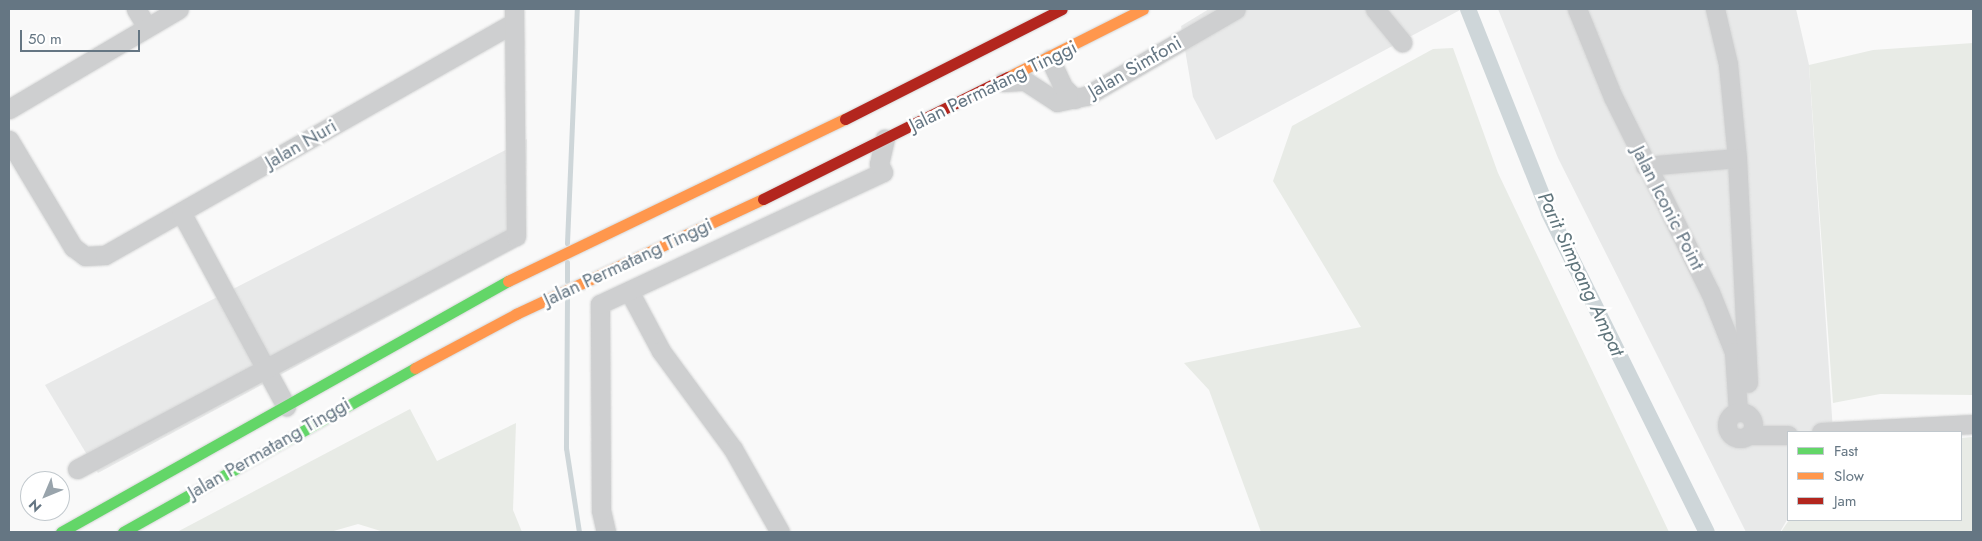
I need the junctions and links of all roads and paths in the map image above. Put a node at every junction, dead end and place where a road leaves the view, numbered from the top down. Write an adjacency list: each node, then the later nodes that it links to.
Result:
1 (136, 9): 11 (street)
2 (179, 9): 11 (street)
3 (1062, 9): 12 (highway, Jalan Permatang Tinggi)
4 (1143, 9): 14 (highway, Jalan Permatang Tinggi)
5 (1236, 9): 17 (street, Jalan Simfoni)
6 (1375, 9): 13 (street)
7 (1577, 9): 23 (street, Jalan Iconic Point)
8 (1715, 9): 21 (street)
9 (514, 16): 25 (street, Jalan Nuri); 27 (street)
10 (1003, 23): 15 (highway)
11 (147, 28): 18 (street)
12 (1038, 32): 14 (highway); 15 (highway, Jalan Permatang Tinggi)
13 (1402, 42)
14 (1050, 59): 16 (highway, Jalan Permatang Tinggi); 17 (street, Jalan Simfoni)
15 (935, 72): 28 (highway, Jalan Permatang Tinggi)
16 (1000, 83): 17 (street); 19 (highway, Jalan Permatang Tinggi)
17 (1075, 99)
18 (9, 109)
19 (886, 139): 22 (street); 24 (highway, Jalan Permatang Tinggi)
20 (9, 140): 25 (street, Jalan Nuri)
21 (1737, 158): 23 (street); 29 (street)
22 (879, 164): 24 (street); 26 (street)
23 (1646, 166): 29 (street, Jalan Iconic Point)
24 (829, 167): 35 (highway, Jalan Permatang Tinggi)
25 (181, 212): 27 (street)
26 (629, 291): 36 (street); 37 (street)
27 (266, 369): 28 (street); 33 (street)
28 (286, 406): 34 (highway, Jalan Permatang Tinggi)
29 (1744, 414): 32 (street)
30 (1973, 424): 31 (street)
31 (1840, 431)
32 (1787, 435)
33 (77, 470)
34 (61, 532)
35 (123, 532)
36 (606, 532)
37 (780, 532)

